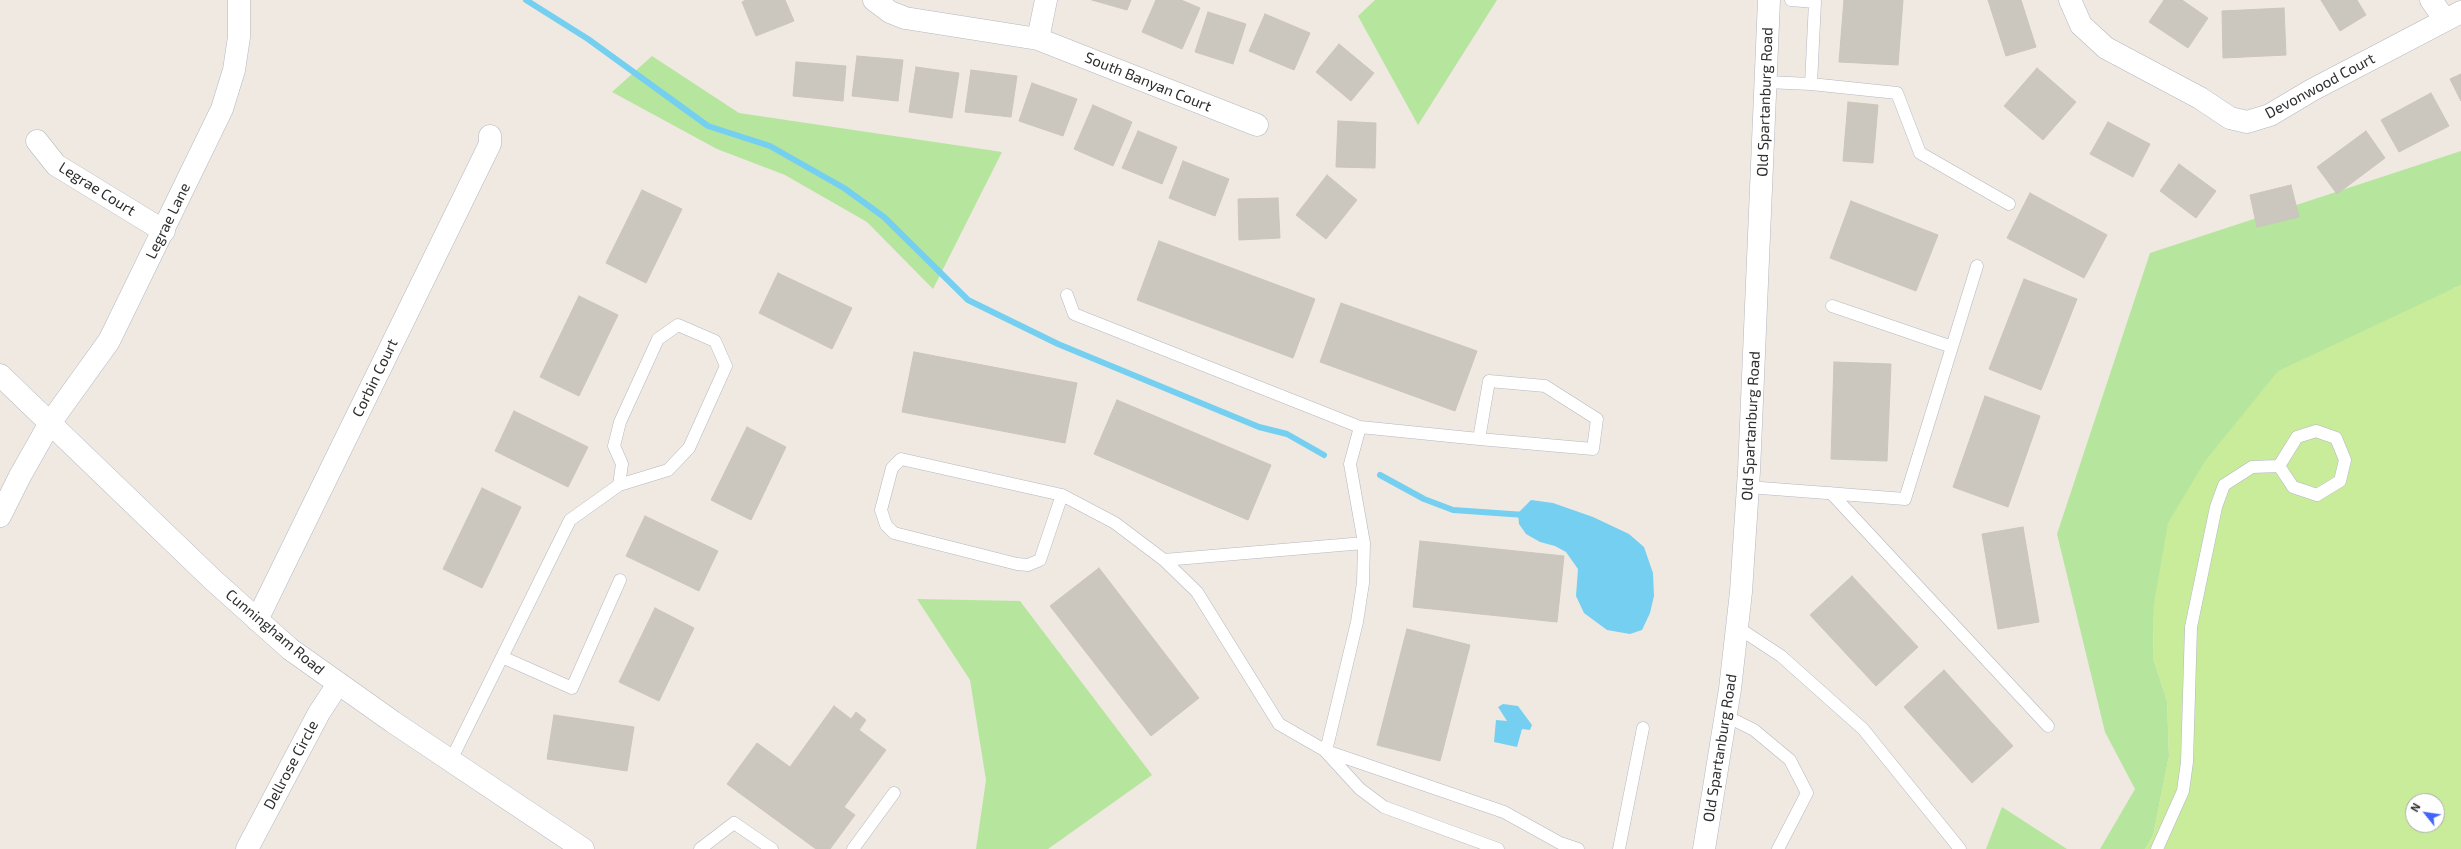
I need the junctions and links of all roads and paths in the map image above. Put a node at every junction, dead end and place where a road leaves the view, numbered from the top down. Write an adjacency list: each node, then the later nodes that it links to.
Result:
1 (239, 0): 16 (street, Legrae Lane)
2 (874, 0): 9 (street, South Banyan Court)
3 (1046, 0): 9 (street)
4 (1769, 0): 10 (street, Old Spartanburg Road)
5 (1792, 0): 11 (lane)
6 (2070, 0): 8 (street, Devonwood Court)
7 (2431, 0): 8 (street)
8 (2453, 16)
9 (1038, 39): 12 (street, South Banyan Court)
10 (1766, 82): 11 (lane); 27 (street, Old Spartanburg Road)
11 (1811, 84): 15 (lane)
12 (1257, 125)
13 (490, 136): 34 (street, Corbin Court)
14 (37, 141): 16 (street, Legrae Court)
15 (2009, 204)
16 (164, 231): 22 (street, Legrae Lane)
17 (1977, 266): 20 (lane)
18 (1067, 295): 23 (lane)
19 (1832, 306): 20 (lane)
20 (1952, 348): 28 (lane)
21 (0, 375): 22 (street, Cunningham Road)
22 (50, 423): 30 (street, Legrae Lane); 34 (street, Cunningham Road)
23 (1360, 427): 24 (lane); 31 (lane)
24 (1479, 439): 24 (lane)
25 (2278, 466): 25 (lane); 55 (lane)
26 (619, 485): 26 (lane); 36 (lane)
27 (1748, 487): 28 (lane); 35 (street, Old Spartanburg Road)
28 (1832, 493): 39 (lane)
29 (1062, 495): 29 (lane); 32 (lane)
30 (0, 516)
31 (1364, 543): 32 (lane); 41 (lane)
32 (1164, 560): 41 (lane)
33 (620, 580): 36 (lane)
34 (257, 620): 37 (street, Cunningham Road)
35 (1737, 627): 38 (street, Old Spartanburg Road); 54 (lane)
36 (502, 657): 42 (lane)
37 (338, 684): 42 (street, Cunningham Road); 44 (street, Dellrose Circle)
38 (1726, 716): 52 (street, Old Spartanburg Road); 53 (lane)
39 (2048, 726)
40 (1643, 728): 51 (lane)
41 (1326, 751): 49 (lane); 50 (lane)
42 (451, 760): 45 (street, Cunningham Road)
43 (894, 794): 48 (lane)
44 (247, 849)
45 (583, 849)
46 (700, 849): 47 (lane)
47 (772, 849)
48 (853, 849)
49 (1498, 849)
50 (1578, 849)
51 (1620, 849)
52 (1704, 849)
53 (1778, 849)
54 (1960, 849)
55 (2157, 849)

